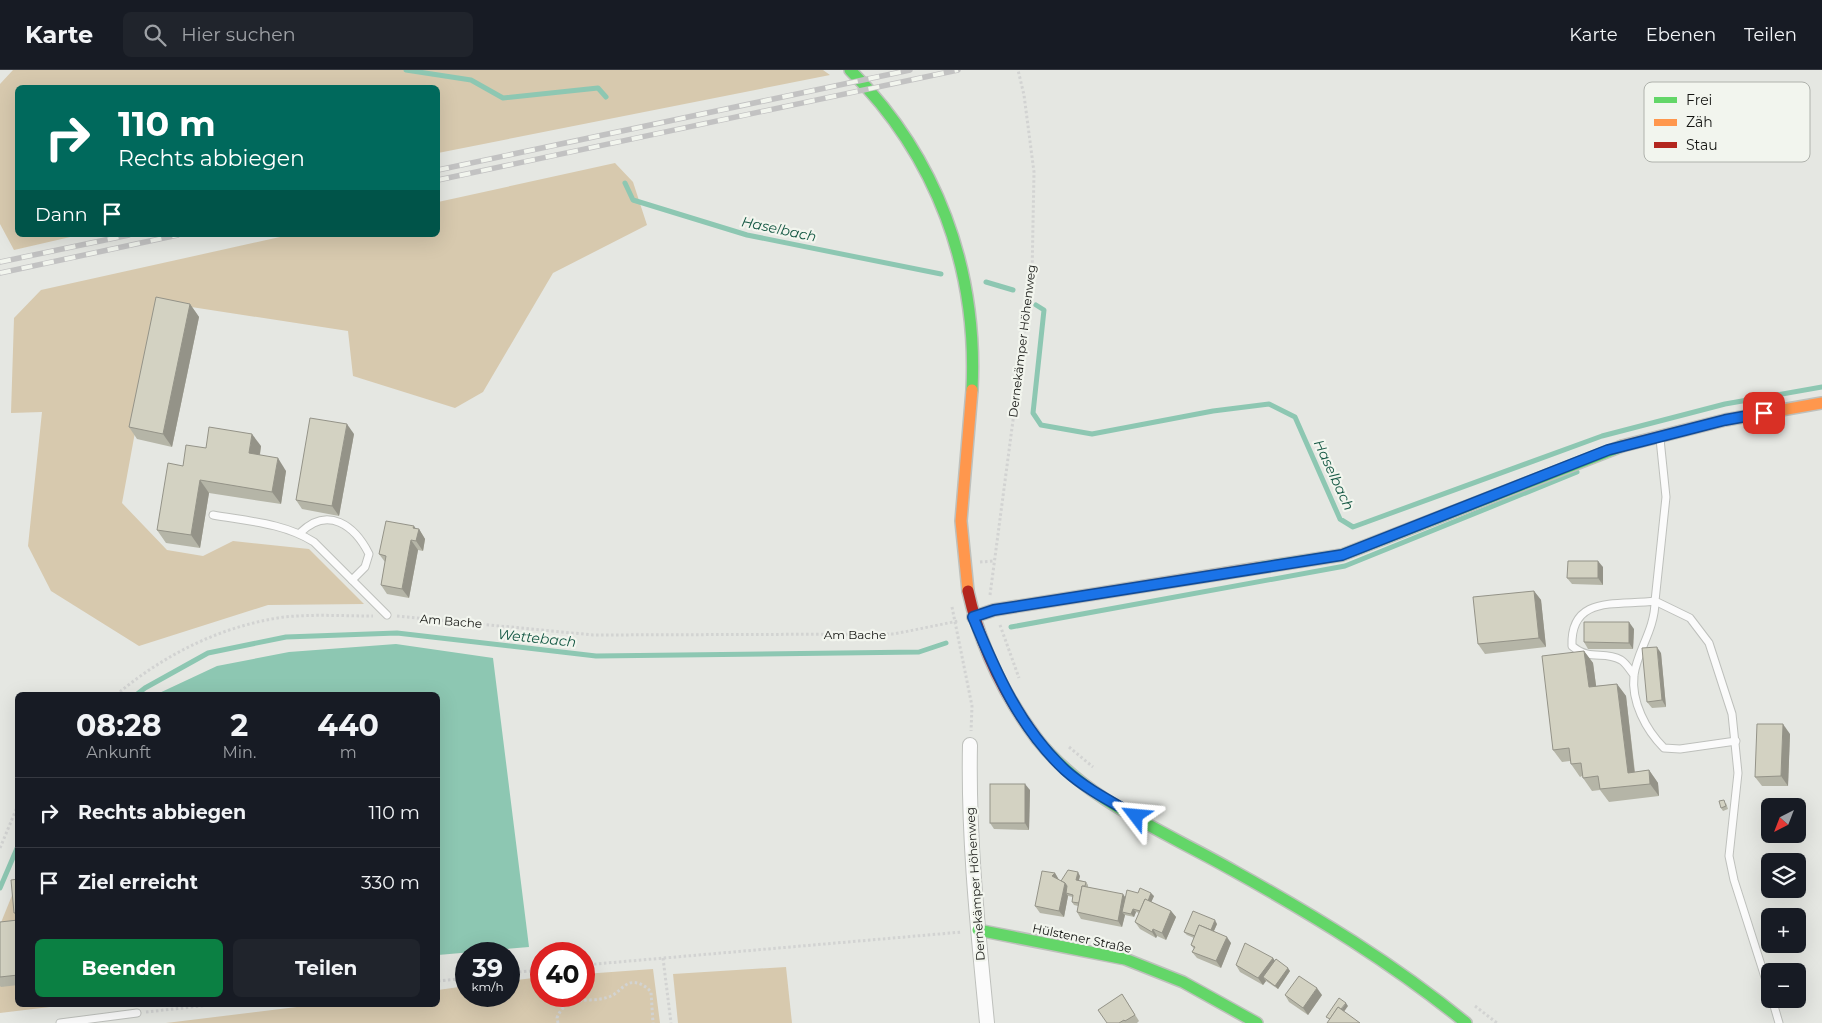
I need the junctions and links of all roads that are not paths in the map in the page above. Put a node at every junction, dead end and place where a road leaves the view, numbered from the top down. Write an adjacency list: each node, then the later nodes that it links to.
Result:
1 (850, 70): 9 (street)
2 (1822, 403): 3 (street)
3 (1660, 437): 7 (lane); 9 (street)
4 (212, 515): 5 (lane)
5 (300, 533): 6 (lane); 6 (lane)
6 (352, 580): 8 (lane)
7 (1655, 601): 10 (lane); 10 (lane); 11 (lane)
8 (387, 616)
9 (973, 617): 20 (street)
10 (1634, 675): 11 (lane)
11 (1736, 741): 14 (lane)
12 (970, 745): 13 (street, Dernekämper Höhenweg)
13 (978, 930): 18 (street, Dernekämper Höhenweg); 19 (street, Hülstener Straße)
14 (1761, 966)
15 (1775, 1008): 21 (lane)
16 (137, 1013): 17 (lane)
17 (60, 1023)
18 (987, 1023)
19 (1257, 1023)
20 (1466, 1023)
21 (1779, 1023)

